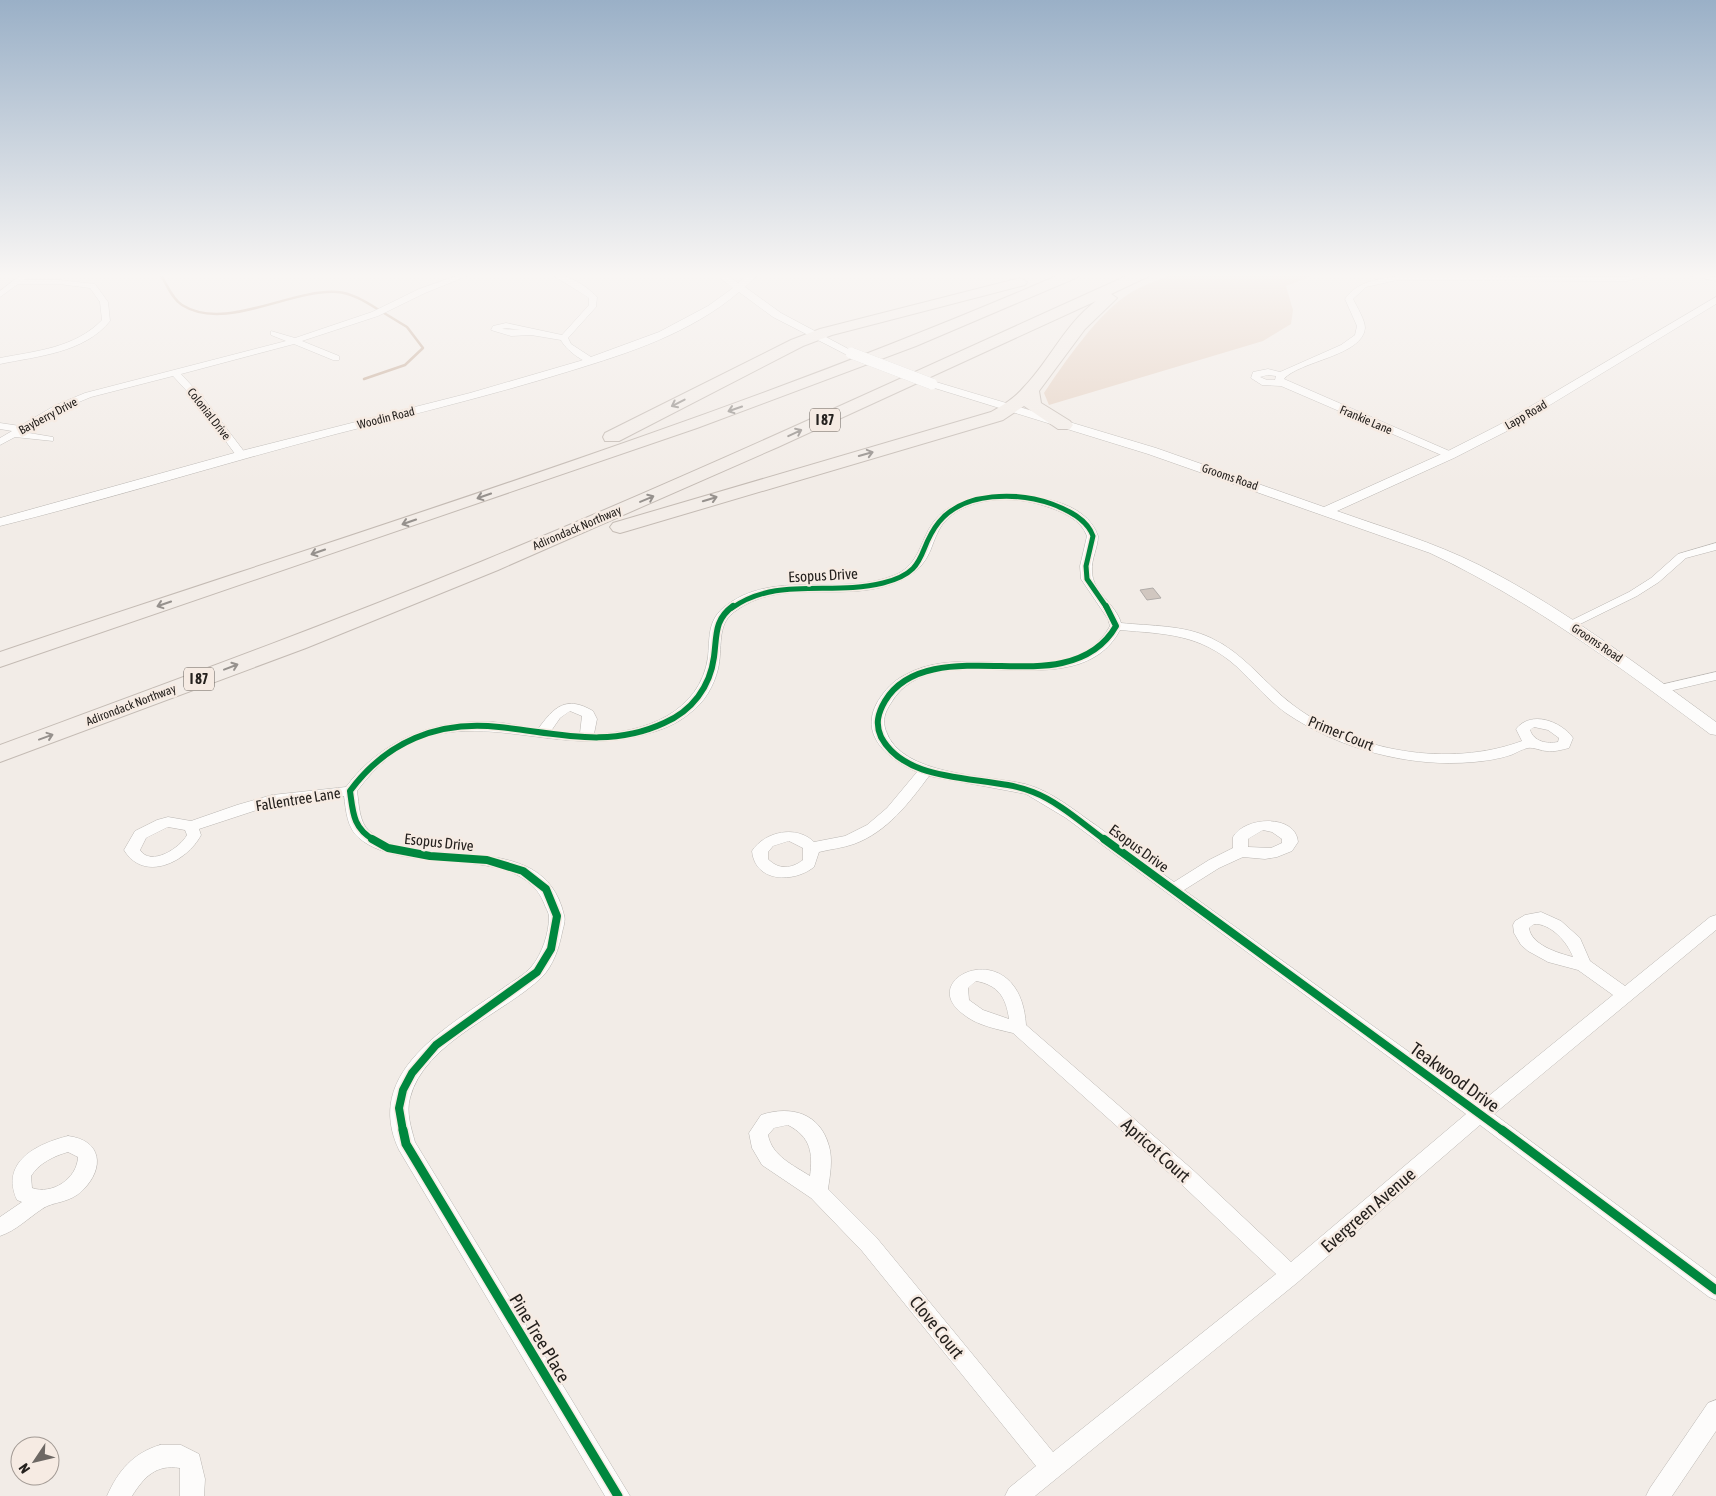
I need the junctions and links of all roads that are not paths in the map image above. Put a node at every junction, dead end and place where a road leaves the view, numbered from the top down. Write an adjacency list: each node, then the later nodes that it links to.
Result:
1 (68, 344): 14 (street)
2 (286, 344): 16 (street, Bayberry Drive)
3 (303, 344): 13 (street)
4 (566, 344): 15 (street)
5 (636, 344): 15 (street, Woodin Road)
6 (796, 344): 25 (highway, one-way to 25)
7 (833, 344): 18 (street, Grooms Road, bridge)
8 (905, 344): 25 (highway, one-way to 25)
9 (990, 344): 29 (highway, Adirondack Northway / I 87, one-way to 9)
10 (1067, 344): 17 (highway)
11 (1349, 344): 23 (street, Frankie Lane)
12 (1645, 344): 23 (street, Lapp Road)
13 (336, 358)
14 (0, 361)
15 (590, 361): 24 (street, Woodin Road)
16 (175, 373): 21 (street, Bayberry Drive); 24 (street, Colonial Drive)
17 (1031, 392): 18 (highway); 19 (highway)
18 (1011, 410): 19 (street, Grooms Road); 29 (highway, one-way to 18)
19 (1064, 425): 26 (street, Grooms Road)
20 (0, 426): 21 (street)
21 (8, 436): 22 (street)
22 (50, 439)
23 (1450, 455): 26 (street, Lapp Road)
24 (242, 456): 27 (street, Woodin Road)
25 (515, 486): 32 (highway, one-way to 32)
26 (1326, 511): 30 (street, Grooms Road)
27 (0, 522)
28 (1716, 546): 30 (street)
29 (398, 604): 39 (highway, Adirondack Northway / I 87, one-way to 29)
30 (1570, 624): 34 (street, Grooms Road)
31 (1116, 626): 37 (street, Esopus Drive); 38 (street, Primer Court); 40 (street, Esopus Drive)
32 (0, 660)
33 (1716, 676): 34 (street)
34 (1661, 689): 35 (street, Grooms Road)
35 (1716, 730)
36 (542, 734): 37 (street, Esopus Drive); 37 (street); 41 (street, Esopus Drive)
37 (586, 738)
38 (1531, 742)
39 (0, 754)
40 (926, 771): 43 (street); 45 (street, Esopus Drive)
41 (350, 791): 42 (street, Fallentree Lane); 52 (street, Esopus Drive)
42 (191, 827)
43 (812, 848)
44 (1241, 851): 45 (street)
45 (1174, 889): 50 (street, Teakwood Drive)
46 (1716, 921): 48 (street, Evergreen Avenue)
47 (1582, 964): 48 (street)
48 (1625, 995): 50 (street, Evergreen Avenue)
49 (1018, 1028): 55 (street, Apricot Court)
50 (1480, 1114): 55 (street, Evergreen Avenue); 56 (street, Teakwood Drive)
51 (818, 1192): 58 (street, Clove Court)
52 (437, 1196): 61 (street, Pine Tree Place)
53 (39, 1199): 54 (street)
54 (0, 1227)
55 (1291, 1275): 58 (street, Evergreen Avenue)
56 (1716, 1290)
57 (1716, 1411): 63 (street)
58 (1051, 1467): 62 (street, Evergreen Avenue)
59 (119, 1496): 60 (street)
60 (192, 1496)
61 (618, 1496)
62 (1017, 1496)
63 (1658, 1496)

